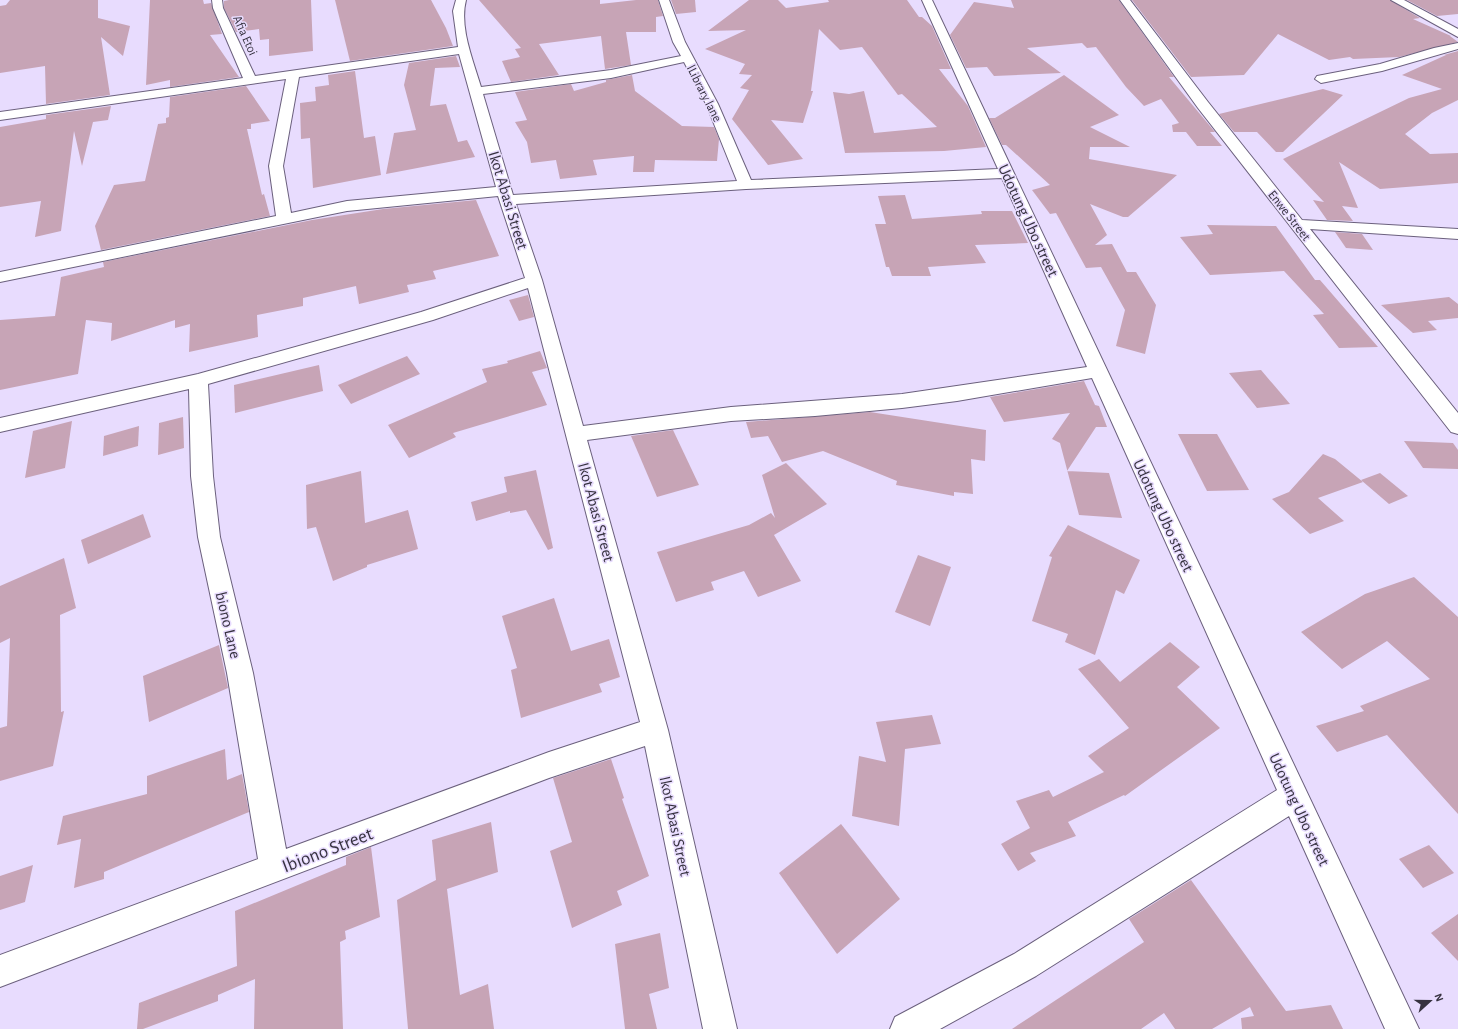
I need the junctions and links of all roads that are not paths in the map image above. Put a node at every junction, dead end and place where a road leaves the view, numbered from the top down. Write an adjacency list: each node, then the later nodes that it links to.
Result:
1 (217, 0): 13 (street, Afia Etoi)
2 (461, 0): 9 (street, Ikot Abasi Street)
3 (664, 0): 10 (street, lLibrary lane)
4 (927, 0): 16 (street, Udotung Ubo street)
5 (1125, 0): 20 (street, Enwe Street)
6 (1396, 0): 7 (street)
7 (1458, 34)
8 (1458, 46): 12 (street)
9 (464, 50): 11 (street); 14 (street, Ikot Abasi Street)
10 (688, 58): 14 (street); 17 (street, lLibrary lane)
11 (293, 74): 13 (street); 19 (street)
12 (1321, 79)
13 (251, 80): 15 (street)
14 (476, 91): 18 (street, Ikot Abasi Street)
15 (0, 116)
16 (1007, 173): 17 (street); 24 (street, Udotung Ubo street)
17 (746, 185): 18 (street)
18 (506, 195): 19 (street); 23 (street, Ikot Abasi Street)
19 (284, 219): 22 (street)
20 (1297, 224): 21 (street); 27 (street, Enwe Street)
21 (1458, 234)
22 (0, 277)
23 (534, 280): 25 (street); 28 (street, Ikot Abasi Street)
24 (1098, 371): 28 (street); 30 (street, Udotung Ubo street)
25 (198, 380): 26 (street); 31 (street, biono Lane)
26 (0, 425)
27 (1458, 427)
28 (576, 434): 29 (street, Ikot Abasi Street)
29 (655, 730): 31 (street, Ibiono Street); 33 (street, Ikot Abasi Street)
30 (1294, 796): 34 (street); 35 (street, Udotung Ubo street)
31 (275, 869): 32 (street, Ibiono Street)
32 (0, 971)
33 (720, 1029)
34 (907, 1029)
35 (1402, 1029)

